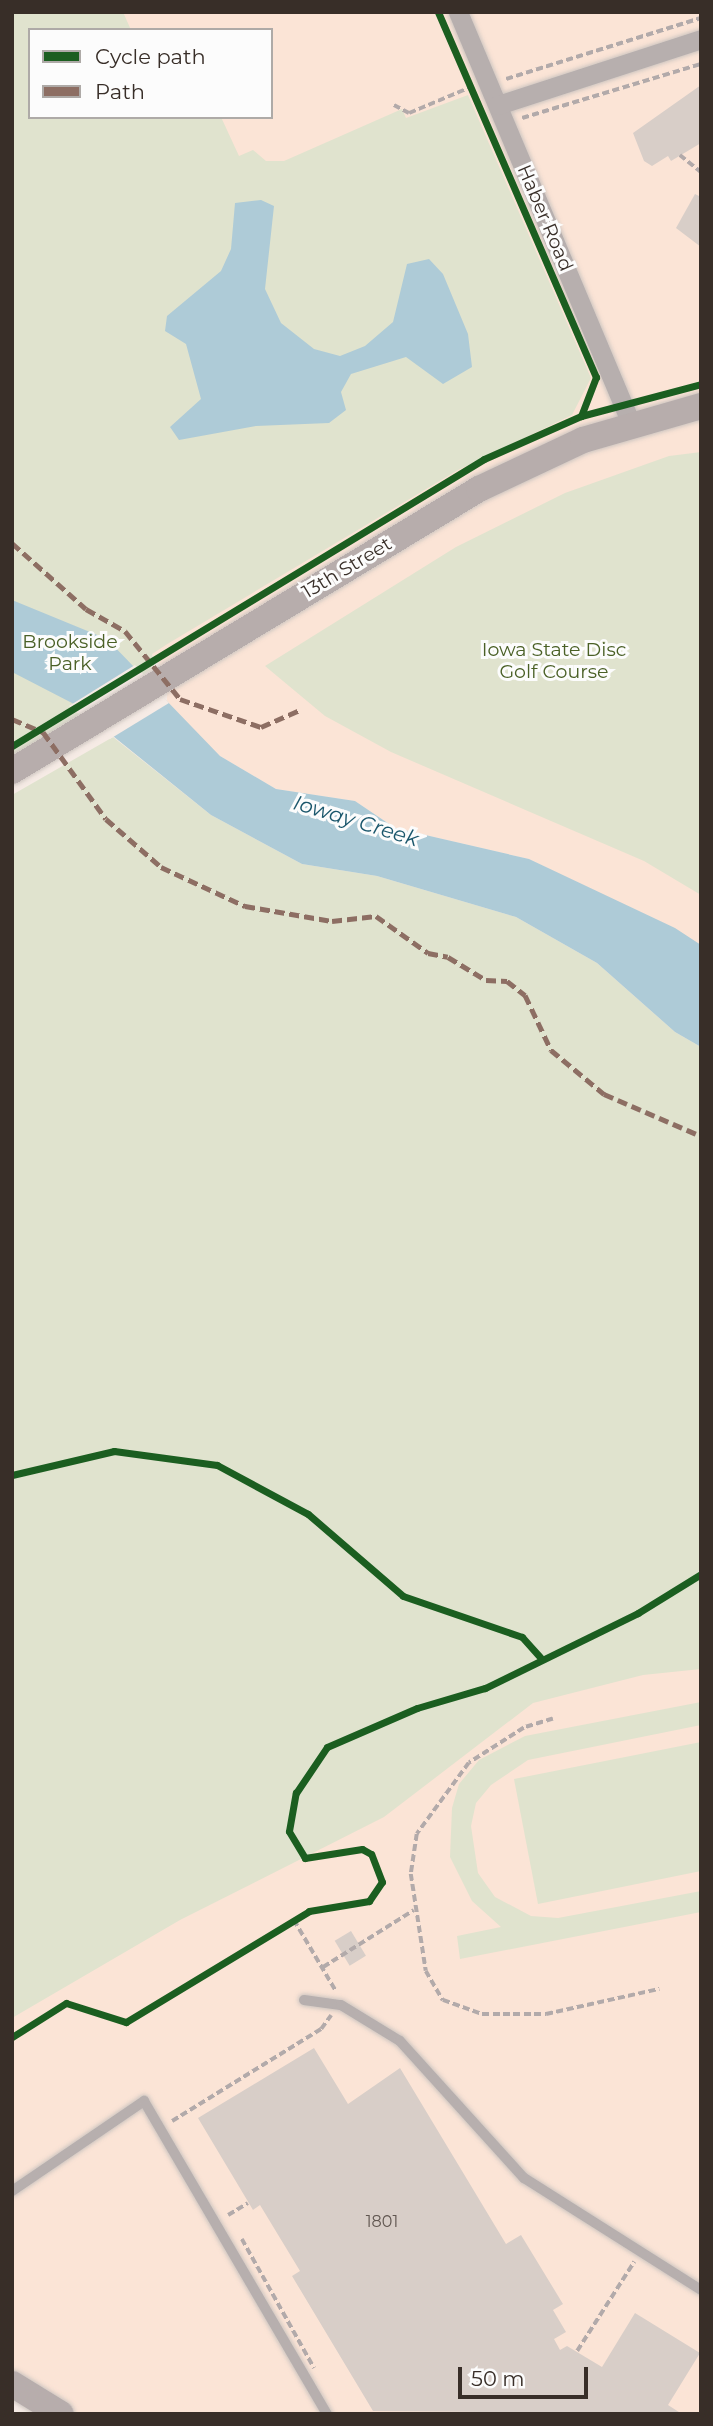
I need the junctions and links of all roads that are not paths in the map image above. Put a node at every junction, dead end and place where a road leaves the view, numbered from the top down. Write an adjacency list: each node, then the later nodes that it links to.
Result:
1 (458, 12): 3 (street, Haber Road)
2 (701, 39): 3 (street)
3 (498, 105): 5 (street, Haber Road)
4 (701, 406): 5 (main road, 13th Street)
5 (631, 424): 6 (main road, 13th Street)
6 (12, 771)
7 (304, 2000): 9 (lane)
8 (12, 2191): 12 (lane)
9 (701, 2290)
10 (12, 2384): 11 (main road)
11 (61, 2414)
12 (327, 2414)

